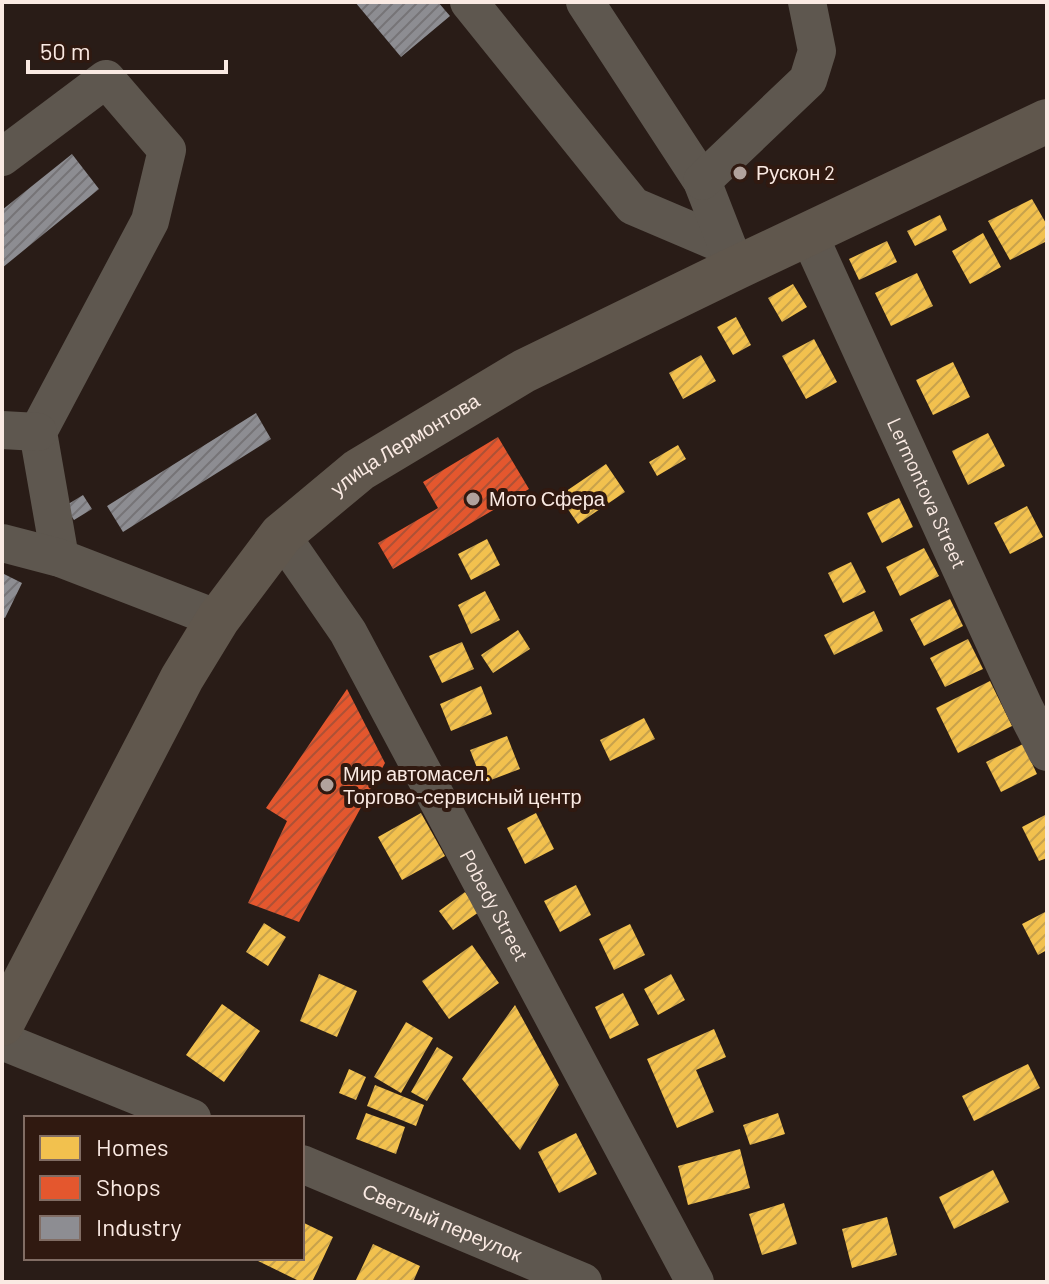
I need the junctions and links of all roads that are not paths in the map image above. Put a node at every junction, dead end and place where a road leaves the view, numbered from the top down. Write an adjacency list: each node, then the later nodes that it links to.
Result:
1 (469, 2): 8 (street)
2 (585, 2): 6 (street)
3 (807, 2): 6 (street)
4 (1047, 121): 7 (main road, улица Лермонтова)
5 (2, 157): 9 (street)
6 (702, 181): 8 (street)
7 (808, 233): 8 (main road, улица Лермонтова); 14 (street, Lermontova Street)
8 (731, 257): 10 (main road, улица Лермонтова)
9 (20, 431): 12 (street)
10 (281, 535): 13 (main road, улица Лермонтова); 21 (street, Pobedy Street)
11 (2, 543): 12 (street)
12 (60, 558): 13 (street)
13 (218, 619): 16 (main road, улица Лермонтова)
14 (1036, 701): 15 (street, Lermontova Street)
15 (1047, 752)
16 (2, 1024)
17 (2, 1041): 18 (street)
18 (187, 1116)
19 (304, 1165): 20 (street, Светлый переулок)
20 (583, 1282)
21 (695, 1282)

